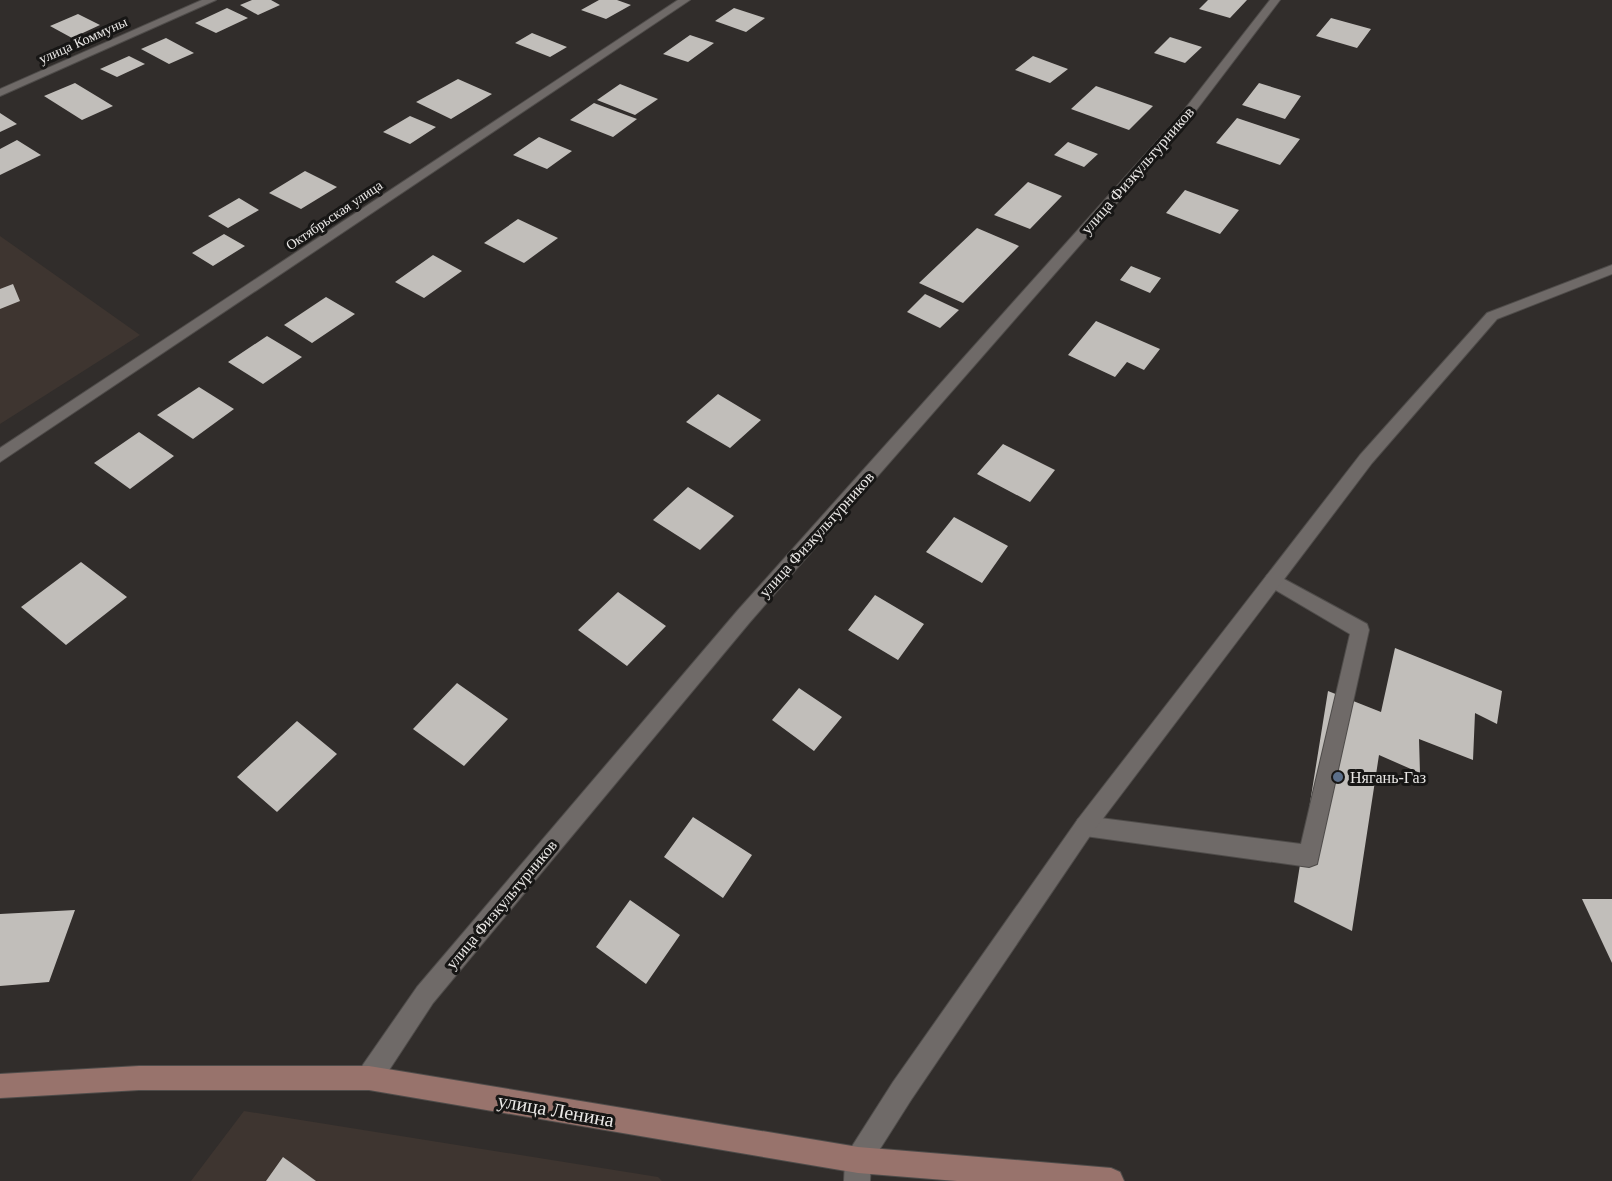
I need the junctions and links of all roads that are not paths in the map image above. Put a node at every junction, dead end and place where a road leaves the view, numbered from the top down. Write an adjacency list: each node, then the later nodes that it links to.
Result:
1 (211, 0): 4 (street, улица Коммуны)
2 (685, 0): 6 (street, Октябрьская улица)
3 (1275, 0): 9 (street, улица Физкультурников)
4 (0, 93)
5 (1612, 268): 7 (street)
6 (0, 456)
7 (1273, 580): 8 (street); 8 (street)
8 (1085, 826): 11 (street)
9 (369, 1078): 10 (street, улица Ленина); 11 (street, улица Ленина)
10 (0, 1086)
11 (858, 1171): 12 (street, улица Ленина)
12 (1111, 1181)

